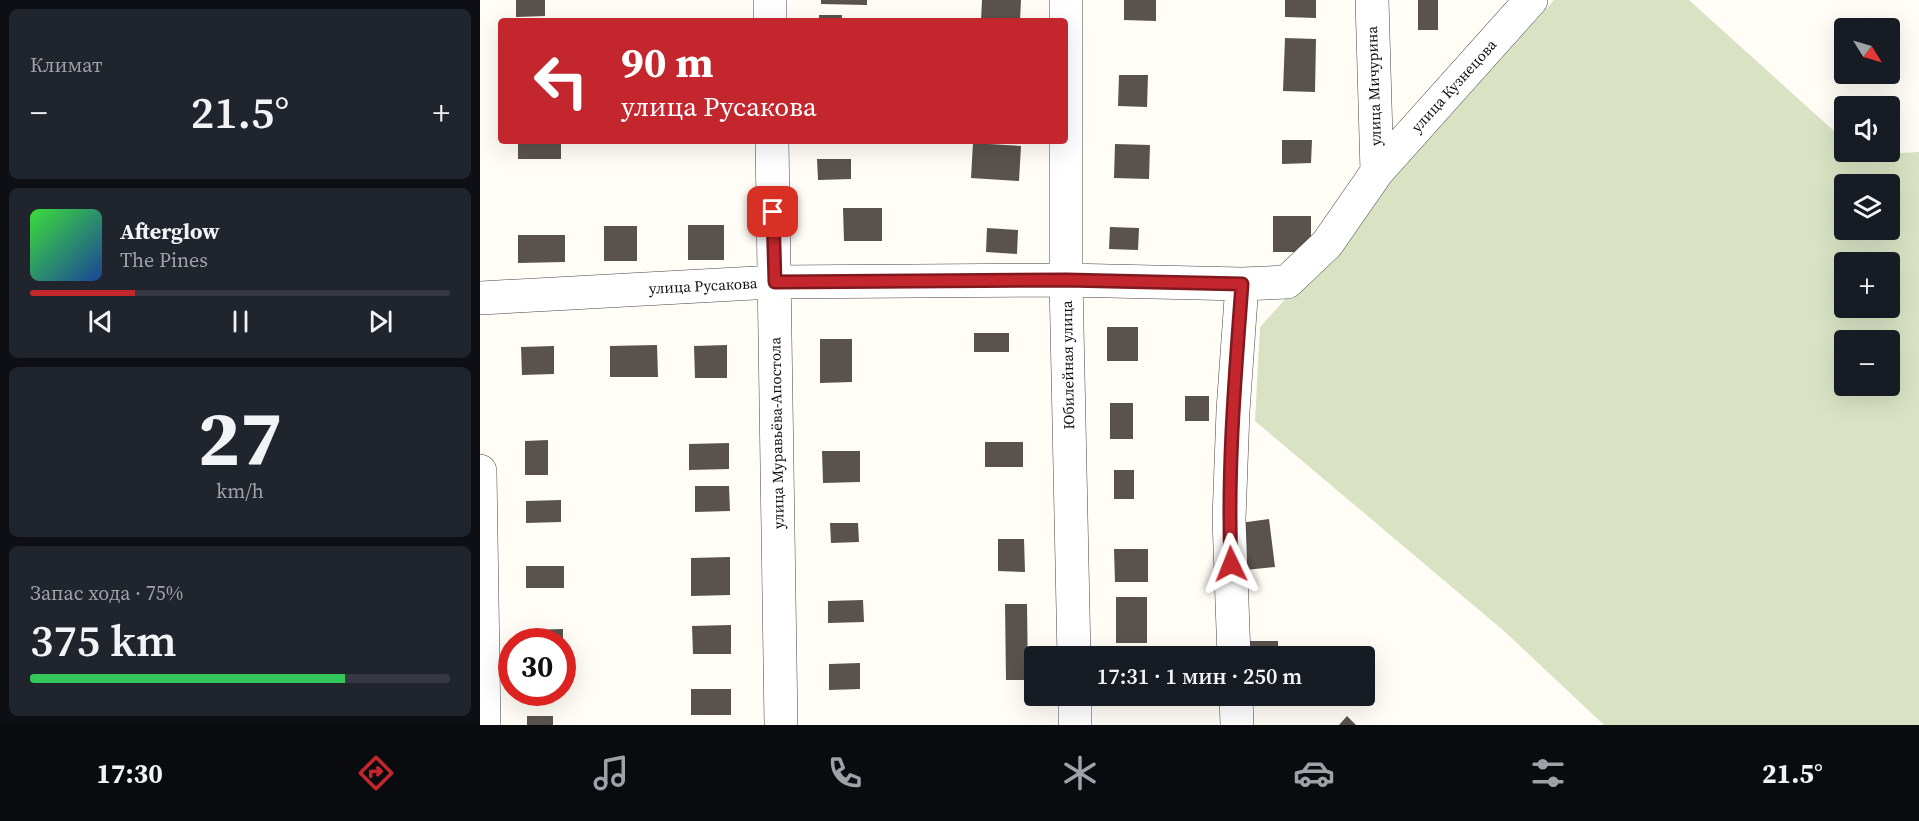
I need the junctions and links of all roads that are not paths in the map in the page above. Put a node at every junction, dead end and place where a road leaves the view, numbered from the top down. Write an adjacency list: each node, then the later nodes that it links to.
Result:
1 (770, 0): 5 (street)
2 (1066, 0): 6 (street, Юбилейная улица)
3 (1372, 0): 9 (street, улица Мичурина)
4 (1531, 0): 9 (street, улица Кузнецова)
5 (770, 18)
6 (1066, 18)
7 (772, 144): 11 (street, улица Муравьёва-Апостола)
8 (1066, 144): 10 (street, Юбилейная улица)
9 (1377, 172): 12 (street, улица Русакова)
10 (1066, 280): 11 (street, улица Русакова); 12 (street, улица Русакова); 15 (street, Юбилейная улица)
11 (775, 282): 13 (street, улица Русакова); 20 (street, улица Муравьёва-Апостола)
12 (1242, 284): 16 (street)
13 (480, 298)
14 (480, 471): 19 (street)
15 (1074, 646)
16 (1234, 646)
17 (1074, 706): 21 (street)
18 (1236, 706): 22 (street)
19 (484, 725)
20 (781, 725)
21 (1075, 725)
22 (1237, 725)

